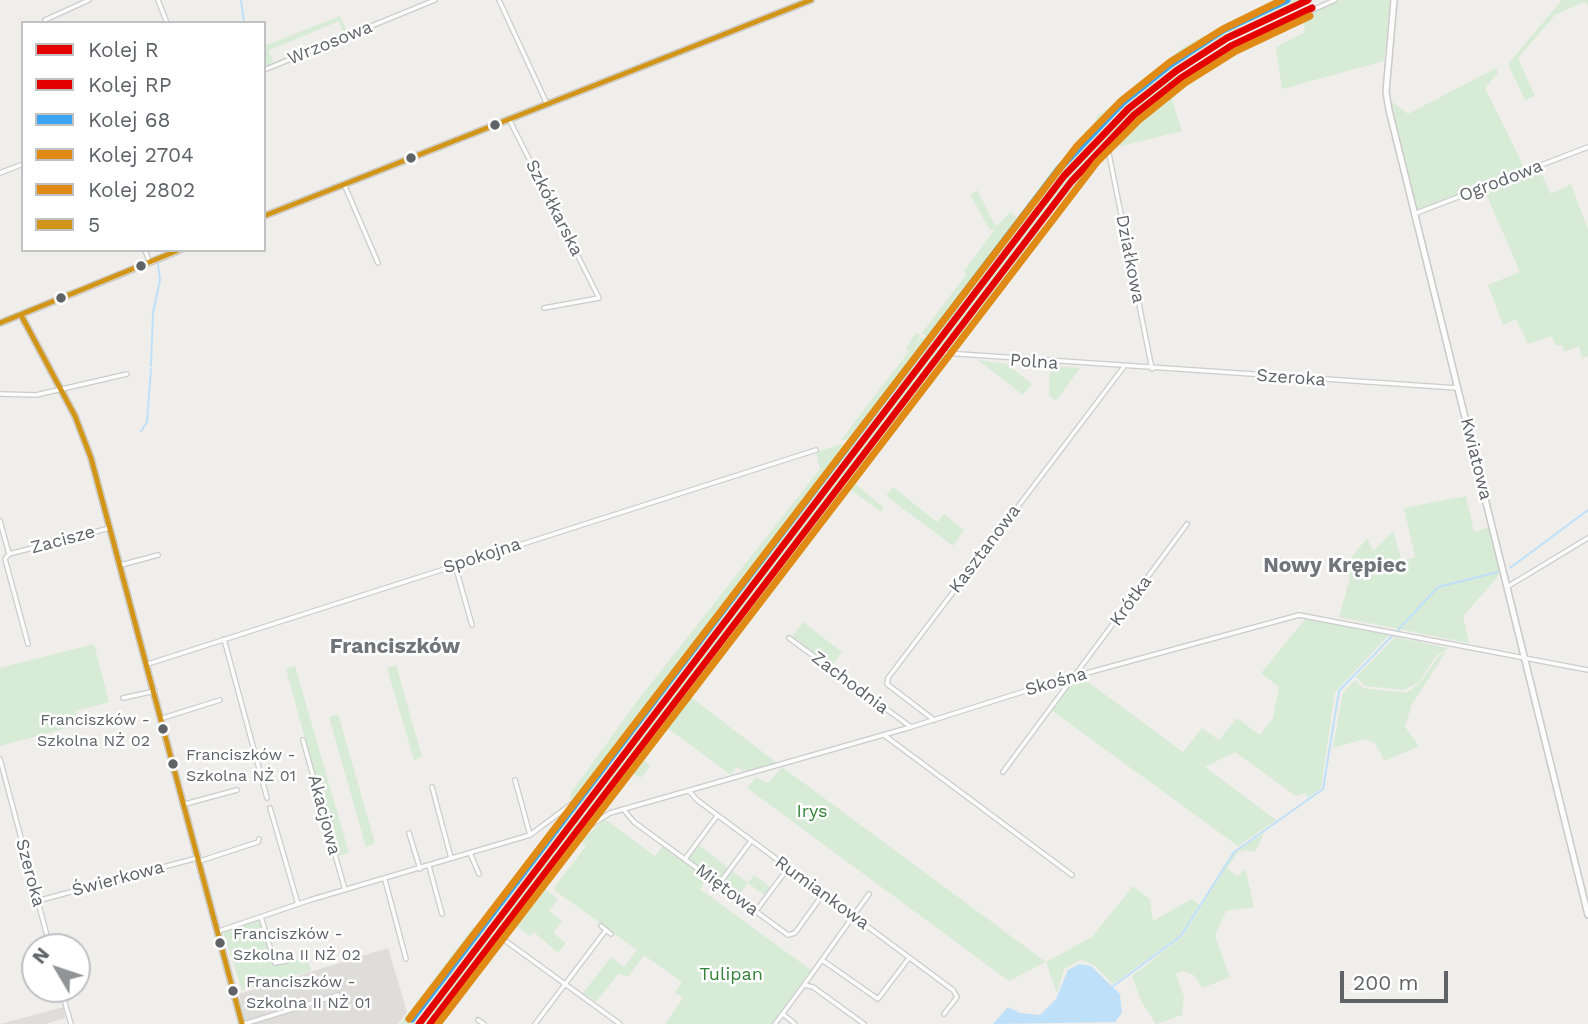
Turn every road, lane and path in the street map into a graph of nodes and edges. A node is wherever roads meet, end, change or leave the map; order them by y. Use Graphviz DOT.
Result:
graph roads {
  1 [pos="89,0"];
  2 [pos="158,0"];
  3 [pos="435,0"];
  4 [pos="499,0"];
  5 [pos="811,0"];
  6 [pos="1335,0"];
  7 [pos="1394,0"];
  8 [pos="45,20"];
  9 [pos="166,21"];
  10 [pos="266,69"];
  11 [pos="1186,78"];
  12 [pos="547,104"];
  13 [pos="509,119"];
  14 [pos="1588,147"];
  15 [pos="1108,149"];
  16 [pos="21,165"];
  17 [pos="0,173"];
  18 [pos="344,184"];
  19 [pos="1414,214"];
  20 [pos="266,215"];
  21 [pos="146,252"];
  22 [pos="175,252"];
  23 [pos="150,262"];
  24 [pos="378,263"];
  25 [pos="544,308"];
  26 [pos="21,315"];
  27 [pos="0,323"];
  28 [pos="945,353"];
  29 [pos="1123,368"];
  30 [pos="1152,369"];
  31 [pos="127,374"];
  32 [pos="1459,387"];
  33 [pos="62,390"];
  34 [pos="0,394"];
  35 [pos="817,450"];
  36 [pos="0,521"];
  37 [pos="1187,524"];
  38 [pos="110,528"];
  39 [pos="1588,538"];
  40 [pos="9,554"];
  41 [pos="158,555"];
  42 [pos="121,565"];
  43 [pos="455,565"];
  44 [pos="1507,587"];
  45 [pos="472,625"];
  46 [pos="789,638"];
  47 [pos="224,639"];
  48 [pos="28,644"];
  49 [pos="1524,657"];
  50 [pos="148,664"];
  51 [pos="1588,670"];
  52 [pos="1074,677"];
  53 [pos="155,691"];
  54 [pos="123,698"];
  55 [pos="220,699"];
  56 [pos="163,718"];
  57 [pos="934,720"];
  58 [pos="911,727"];
  59 [pos="884,735"];
  60 [pos="303,740"];
  61 [pos="0,759"];
  62 [pos="1003,772"];
  63 [pos="515,780"];
  64 [pos="432,787"];
  65 [pos="237,790"];
  66 [pos="689,791"];
  67 [pos="267,798"];
  68 [pos="573,803"];
  69 [pos="185,804"];
  70 [pos="270,808"];
  71 [pos="624,809"];
  72 [pos="718,816"];
  73 [pos="409,833"];
  74 [pos="530,835"];
  75 [pos="259,839"];
  76 [pos="751,841"];
  77 [pos="470,853"];
  78 [pos="200,859"];
  79 [pos="451,859"];
  80 [pos="685,859"];
  81 [pos="429,866"];
  82 [pos="788,868"];
  83 [pos="419,869"];
  84 [pos="479,874"];
  85 [pos="1072,875"];
  86 [pos="384,879"];
  87 [pos="719,884"];
  88 [pos="345,890"];
  89 [pos="823,894"];
  90 [pos="869,894"];
  91 [pos="37,901"];
  92 [pos="298,904"];
  93 [pos="756,912"];
  94 [pos="443,914"];
  95 [pos="1588,915"];
  96 [pos="853,916"];
  97 [pos="261,917"];
  98 [pos="601,926"];
  99 [pos="606,930"];
  100 [pos="219,931"];
  101 [pos="46,933"];
  102 [pos="611,934"];
  103 [pos="503,939"];
  104 [pos="909,958"];
  105 [pos="406,959"];
  106 [pos="822,960"];
  107 [pos="287,961"];
  108 [pos="564,984"];
  109 [pos="806,986"];
  110 [pos="338,995"];
  111 [pos="65,1003"];
  112 [pos="783,1014"];
  113 [pos="944,1014"];
  114 [pos="478,1020"];
  115 [pos="71,1024"];
  116 [pos="243,1024"];
  117 [pos="438,1024"];
  118 [pos="484,1024"];
  119 [pos="535,1024"];
  120 [pos="620,1024"];
  121 [pos="775,1024"];
  122 [pos="795,1024"];
  123 [pos="864,1024"];
  1 -- 8 [label="street"];
  2 -- 9 [label="street"];
  3 -- 10 [label="street, Wrzosowa"];
  4 -- 12 [label="street"];
  5 -- 12 [label="street"];
  6 -- 11 [label="street"];
  7 -- 19 [label="street, Kwiatowa"];
  12 -- 13 [label="street"];
  13 -- 18 [label="street"];
  13 -- 25 [label="street, Szkółkarska"];
  14 -- 19 [label="street, Ogrodowa"];
  15 -- 30 [label="street, Działkowa"];
  16 -- 17 [label="street"];
  18 -- 20 [label="street"];
  18 -- 24 [label="street"];
  19 -- 32 [label="street, Kwiatowa"];
  21 -- 23 [label="street"];
  22 -- 23 [label="street"];
  23 -- 26 [label="street"];
  26 -- 27 [label="street"];
  26 -- 33 [label="street"];
  28 -- 29 [label="street, Polna"];
  29 -- 30 [label="street, Szeroka"];
  29 -- 57 [label="street, Kasztanowa"];
  30 -- 32 [label="street, Szeroka"];
  31 -- 33 [label="street"];
  32 -- 44 [label="street, Kwiatowa"];
  33 -- 34 [label="street"];
  33 -- 38 [label="street"];
  35 -- 43 [label="street, Spokojna"];
  36 -- 40 [label="street, Zacisze"];
  37 -- 52 [label="street, Krótka"];
  38 -- 40 [label="street, Zacisze"];
  38 -- 42 [label="street"];
  39 -- 44 [label="street"];
  40 -- 48 [label="street"];
  41 -- 42 [label="street"];
  42 -- 50 [label="street"];
  43 -- 45 [label="street"];
  43 -- 47 [label="street, Spokojna"];
  44 -- 49 [label="street, Kwiatowa"];
  46 -- 58 [label="street, Zachodnia"];
  47 -- 50 [label="street, Spokojna"];
  47 -- 67 [label="street"];
  49 -- 51 [label="street, Skośna"];
  49 -- 52 [label="street, Skośna"];
  49 -- 95 [label="street, Kwiatowa"];
  50 -- 53 [label="street"];
  52 -- 57 [label="street, Skośna"];
  52 -- 62 [label="street"];
  53 -- 54 [label="street"];
  53 -- 56 [label="street"];
  55 -- 56 [label="street"];
  56 -- 69 [label="street"];
  57 -- 58 [label="street, Skośna"];
  58 -- 59 [label="street, Skośna"];
  59 -- 66 [label="street, Skośna"];
  59 -- 85 [label="street"];
  60 -- 88 [label="street, Akacjowa"];
  61 -- 91 [label="street, Szeroka"];
  63 -- 74 [label="street"];
  64 -- 79 [label="street"];
  65 -- 69 [label="street"];
  66 -- 71 [label="street, Skośna"];
  66 -- 72 [label="street, Rumiankowa"];
  68 -- 74 [label="street"];
  69 -- 78 [label="street"];
  70 -- 92 [label="street"];
  71 -- 80 [label="street, Miętowa"];
  71 -- 103 [label="street, Skośna"];
  72 -- 76 [label="street, Rumiankowa"];
  72 -- 80 [label="street"];
  73 -- 83 [label="street"];
  74 -- 77 [label="street"];
  75 -- 78 [label="street, Świerkowa"];
  76 -- 82 [label="street, Rumiankowa"];
  76 -- 87 [label="street"];
  77 -- 79 [label="street"];
  77 -- 84 [label="street"];
  78 -- 91 [label="street, Świerkowa"];
  78 -- 100 [label="street"];
  79 -- 81 [label="street"];
  80 -- 87 [label="street, Miętowa"];
  81 -- 83 [label="street"];
  81 -- 94 [label="street"];
  82 -- 89 [label="street, Rumiankowa"];
  82 -- 93 [label="street"];
  83 -- 86 [label="street"];
  86 -- 88 [label="street"];
  86 -- 105 [label="street"];
  87 -- 93 [label="street, Miętowa"];
  88 -- 92 [label="street"];
  89 -- 93 [label="street, Miętowa"];
  89 -- 96 [label="street, Rumiankowa"];
  90 -- 96 [label="street"];
  91 -- 101 [label="street, Szeroka"];
  92 -- 97 [label="street"];
  96 -- 104 [label="street, Rumiankowa"];
  96 -- 106 [label="street"];
  97 -- 100 [label="street"];
  97 -- 107 [label="street"];
  98 -- 99 [label="street"];
  99 -- 102 [label="street"];
  99 -- 108 [label="street"];
  100 -- 116 [label="street"];
  103 -- 108 [label="street"];
  103 -- 117 [label="street"];
  104 -- 106 [label="street"];
  104 -- 113 [label="street, Rumiankowa"];
  106 -- 109 [label="street"];
  108 -- 119 [label="street"];
  108 -- 120 [label="street"];
  109 -- 112 [label="street"];
  109 -- 123 [label="street"];
  110 -- 116 [label="street"];
  111 -- 115 [label="street"];
  112 -- 121 [label="street"];
  112 -- 122 [label="street"];
  114 -- 118 [label="street"];
}
